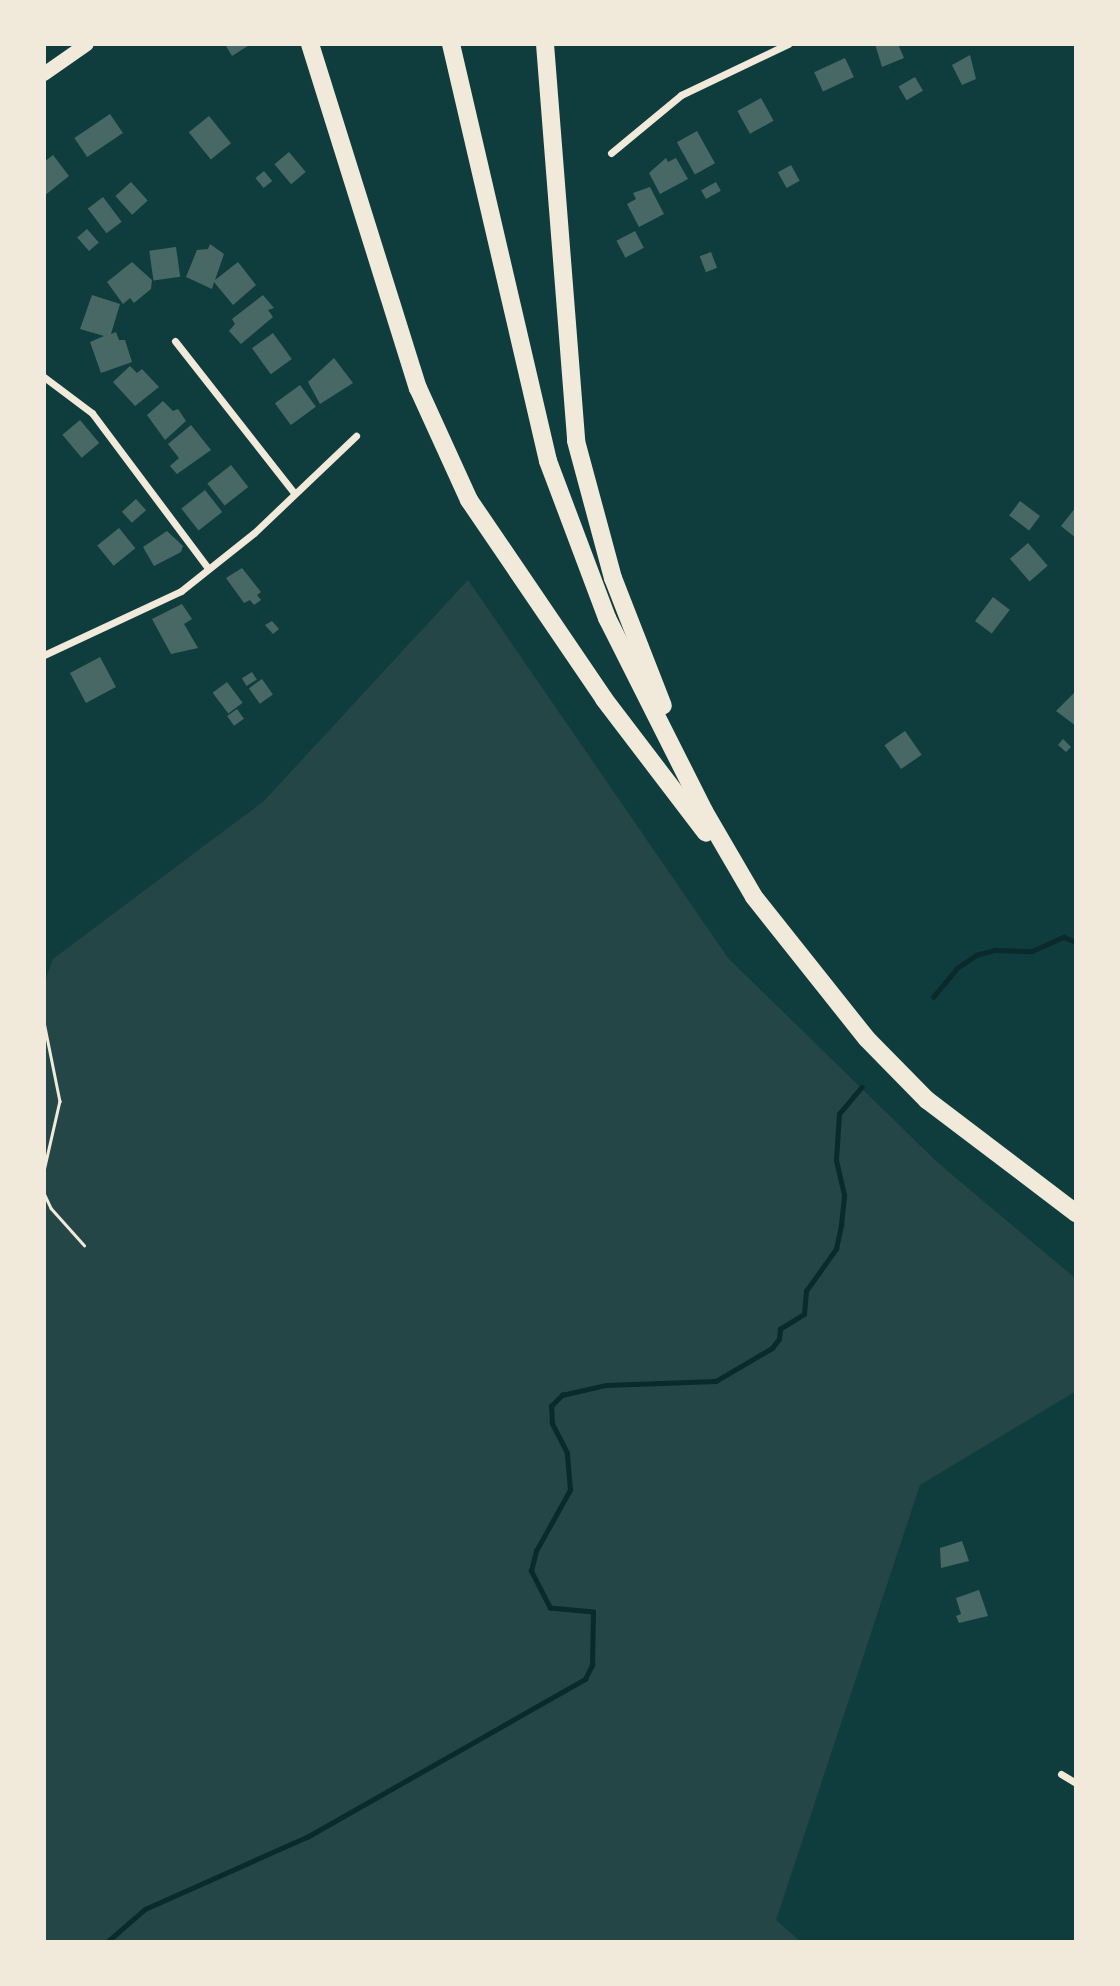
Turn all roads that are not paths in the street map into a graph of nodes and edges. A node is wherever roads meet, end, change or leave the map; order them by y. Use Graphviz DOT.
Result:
graph roads {
  1 [pos="87,44"];
  2 [pos="310,44"];
  3 [pos="451,44"];
  4 [pos="545,44"];
  5 [pos="788,44"];
  6 [pos="44,74"];
  7 [pos="611,153"];
  8 [pos="175,341"];
  9 [pos="44,377"];
  10 [pos="356,436"];
  11 [pos="294,493"];
  12 [pos="208,568"];
  13 [pos="44,655"];
  14 [pos="704,811"];
  15 [pos="754,897"];
  16 [pos="1076,1213"];
  17 [pos="1061,1774"];
  18 [pos="1076,1783"];
  1 -- 6 [label="main road"];
  2 -- 15 [label="highway"];
  3 -- 14 [label="highway"];
  4 -- 14 [label="highway"];
  5 -- 7 [label="street"];
  8 -- 11 [label="street"];
  9 -- 12 [label="street"];
  10 -- 11 [label="street"];
  11 -- 12 [label="street"];
  12 -- 13 [label="street"];
  14 -- 15 [label="highway"];
  15 -- 16 [label="highway"];
  17 -- 18 [label="street"];
}
